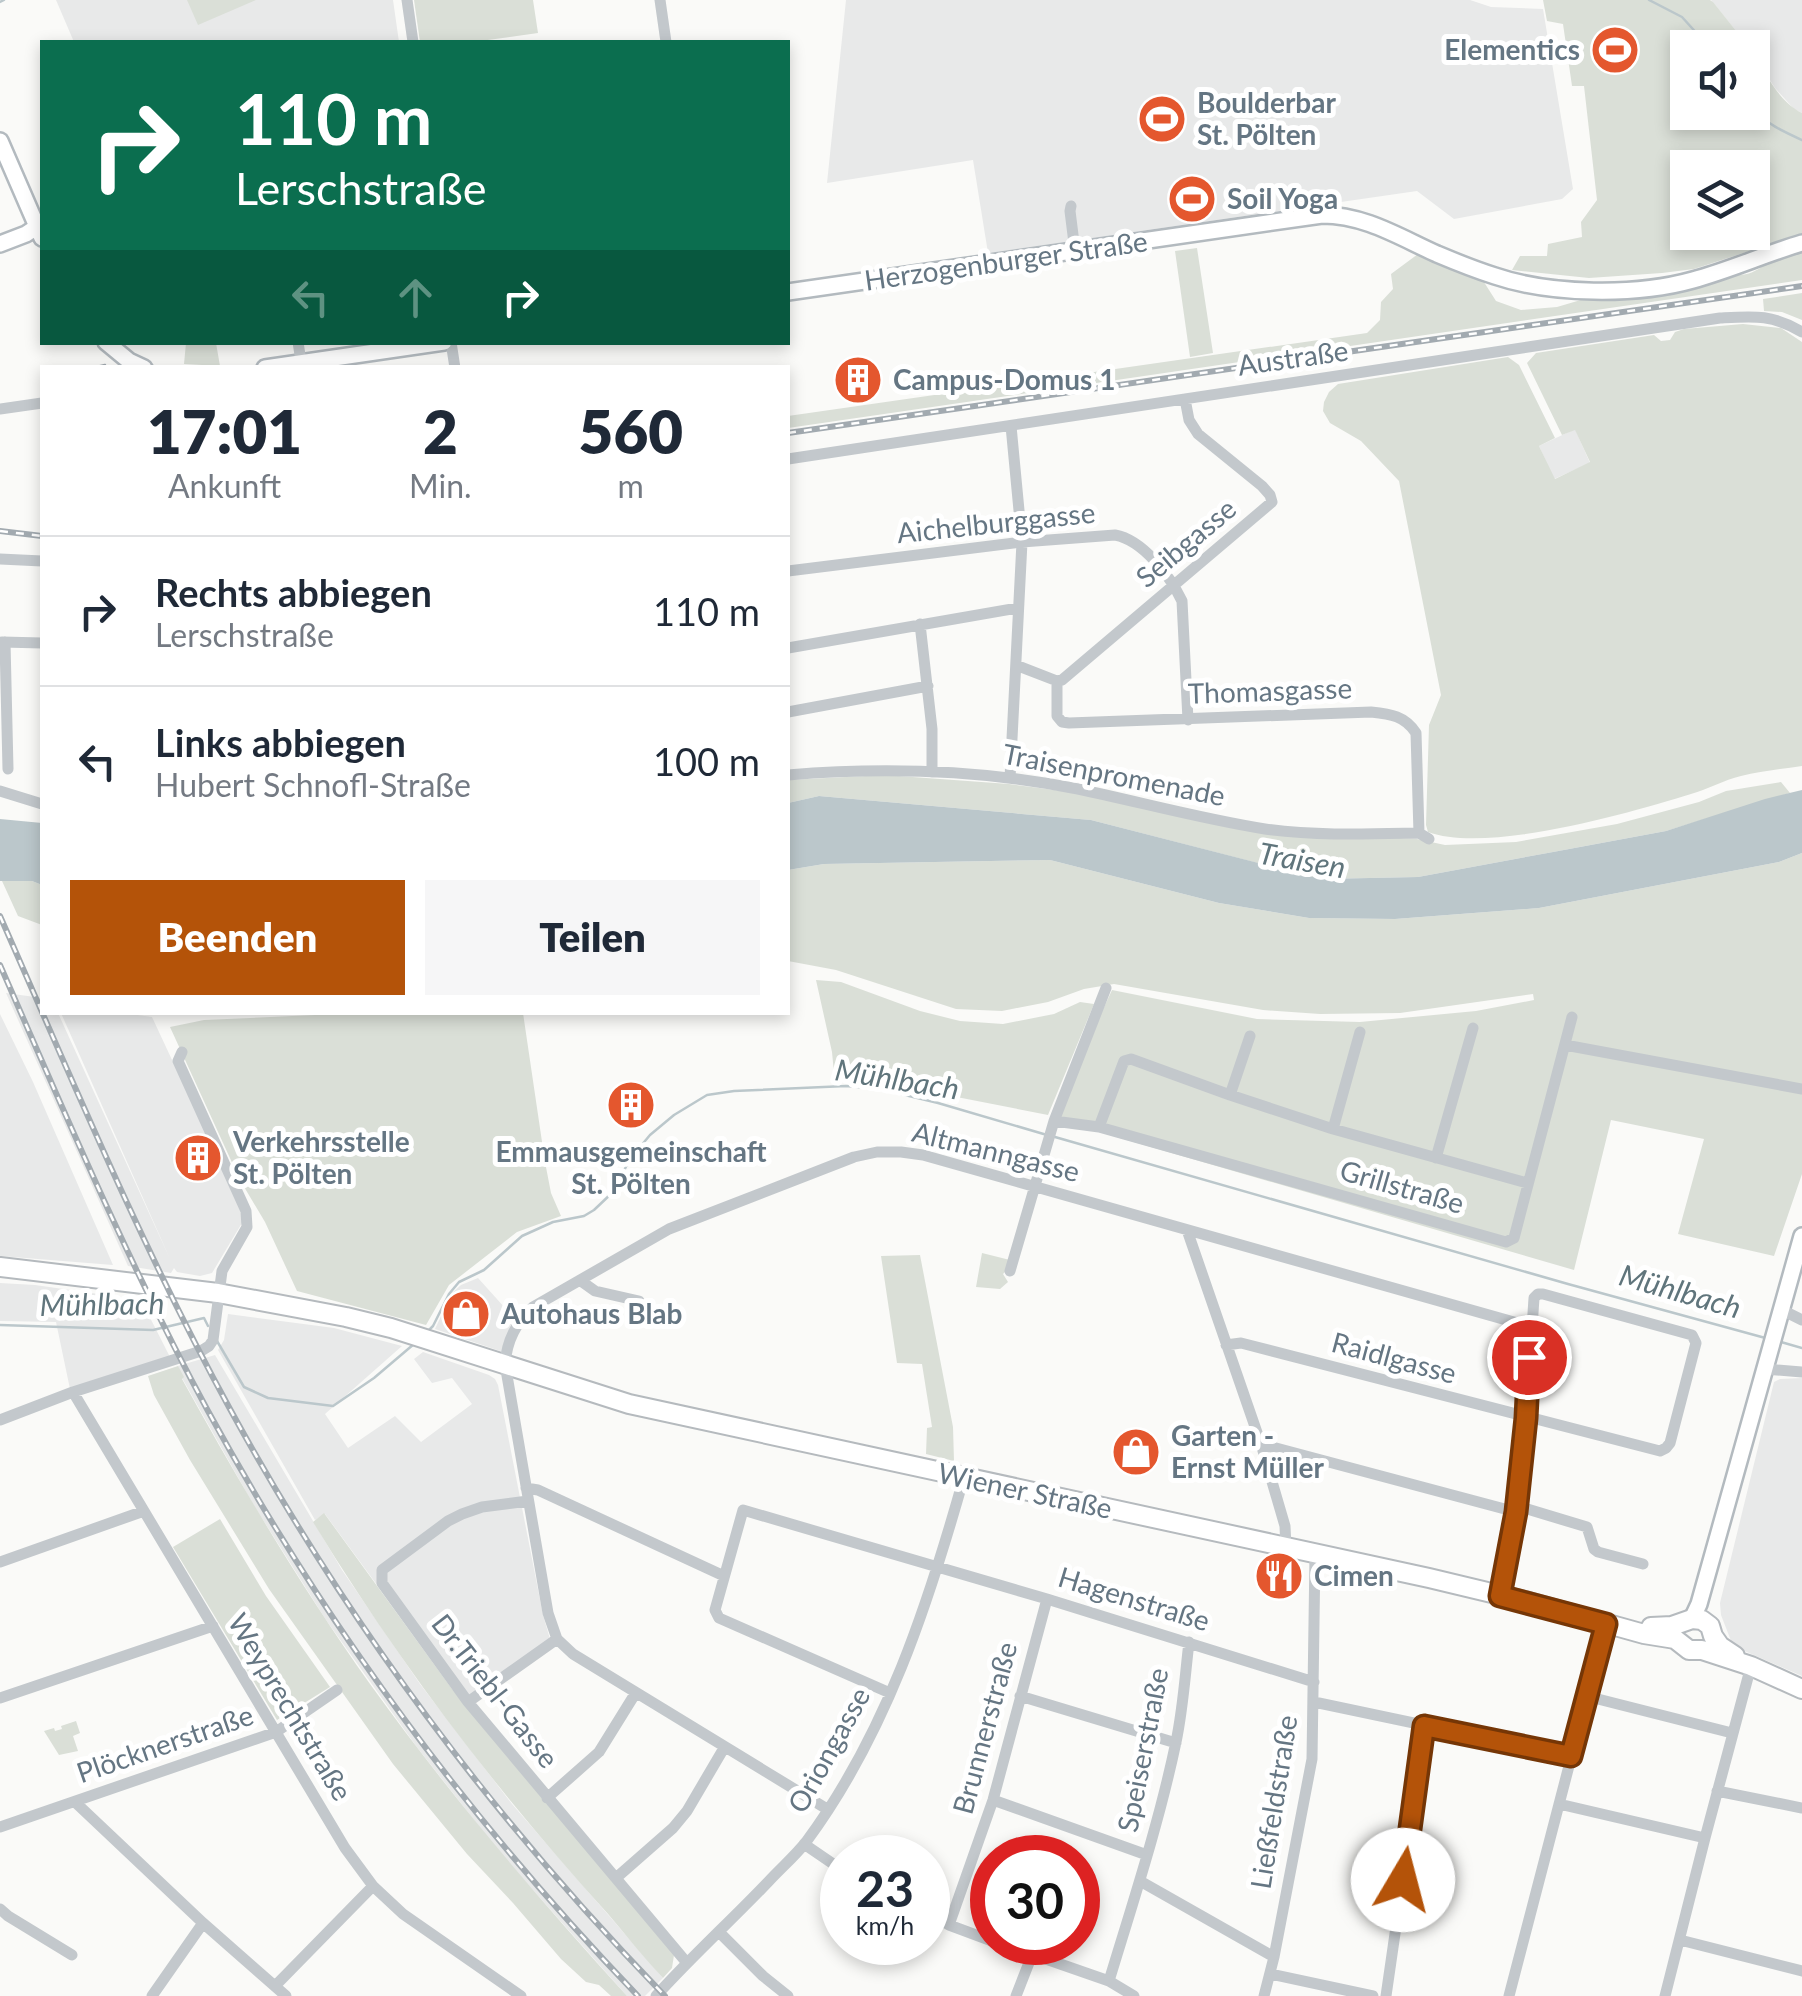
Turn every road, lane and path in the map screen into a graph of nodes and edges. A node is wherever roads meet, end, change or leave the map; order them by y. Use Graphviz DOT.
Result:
graph roads {
  1 [pos="407,0"];
  2 [pos="660,0"];
  3 [pos="413,40"];
  4 [pos="666,40"];
  5 [pos="0,141"];
  6 [pos="1071,206"];
  7 [pos="40,227"];
  8 [pos="40,229"];
  9 [pos="1802,243"];
  10 [pos="0,244"];
  11 [pos="1075,251"];
  12 [pos="790,292"];
  13 [pos="1802,332"];
  14 [pos="109,345"];
  15 [pos="428,345"];
  16 [pos="131,365"];
  17 [pos="301,365"];
  18 [pos="1184,399"];
  19 [pos="40,403"];
  20 [pos="0,409"];
  21 [pos="1012,426"];
  22 [pos="790,459"];
  23 [pos="1022,542"];
  24 [pos="0,559"];
  25 [pos="40,562"];
  26 [pos="790,571"];
  27 [pos="1175,586"];
  28 [pos="1018,608"];
  29 [pos="920,624"];
  30 [pos="3,642"];
  31 [pos="40,643"];
  32 [pos="790,648"];
  33 [pos="1016,666"];
  34 [pos="1058,681"];
  35 [pos="928,686"];
  36 [pos="790,712"];
  37 [pos="1188,720"];
  38 [pos="8,770"];
  39 [pos="932,772"];
  40 [pos="790,774"];
  41 [pos="1010,778"];
  42 [pos="0,790"];
  43 [pos="40,803"];
  44 [pos="1424,836"];
  45 [pos="1106,988"];
  46 [pos="1572,1017"];
  47 [pos="1474,1028"];
  48 [pos="1360,1032"];
  49 [pos="1250,1036"];
  50 [pos="1565,1046"];
  51 [pos="182,1052"];
  52 [pos="1802,1089"];
  53 [pos="1230,1095"];
  54 [pos="1054,1121"];
  55 [pos="1099,1127"];
  56 [pos="1332,1129"];
  57 [pos="1436,1158"];
  58 [pos="1527,1182"];
  59 [pos="1034,1186"];
  60 [pos="1186,1230"];
  61 [pos="1802,1236"];
  62 [pos="0,1267"];
  63 [pos="1010,1272"];
  64 [pos="580,1281"];
  65 [pos="218,1294"];
  66 [pos="640,1301"];
  67 [pos="1780,1308"];
  68 [pos="1802,1320"];
  69 [pos="1531,1326"];
  70 [pos="1226,1345"];
  71 [pos="505,1364"];
  72 [pos="1764,1369"];
  73 [pos="1802,1372"];
  74 [pos="73,1392"];
  75 [pos="1526,1418"];
  76 [pos="0,1420"];
  77 [pos="1261,1444"];
  78 [pos="964,1478"];
  79 [pos="527,1494"];
  80 [pos="1516,1509"];
  81 [pos="144,1511"];
  82 [pos="1286,1548"];
  83 [pos="1315,1554"];
  84 [pos="0,1562"];
  85 [pos="1643,1564"];
  86 [pos="939,1566"];
  87 [pos="724,1576"];
  88 [pos="1500,1596"];
  89 [pos="1047,1599"];
  90 [pos="213,1626"];
  91 [pos="1614,1626"];
  92 [pos="1700,1630"];
  93 [pos="557,1639"];
  94 [pos="1189,1642"];
  95 [pos="1752,1666"];
  96 [pos="1314,1682"];
  97 [pos="1802,1688"];
  98 [pos="337,1690"];
  99 [pos="890,1693"];
  100 [pos="635,1694"];
  101 [pos="1020,1696"];
  102 [pos="1586,1696"];
  103 [pos="0,1698"];
  104 [pos="468,1702"];
  105 [pos="1314,1702"];
  106 [pos="1424,1726"];
  107 [pos="276,1732"];
  108 [pos="1732,1733"];
  109 [pos="1176,1742"];
  110 [pos="724,1748"];
  111 [pos="1571,1756"];
  112 [pos="1718,1791"];
  113 [pos="547,1798"];
  114 [pos="993,1800"];
  115 [pos="75,1802"];
  116 [pos="1559,1804"];
  117 [pos="1802,1808"];
  118 [pos="827,1809"];
  119 [pos="0,1827"];
  120 [pos="1705,1838"];
  121 [pos="804,1844"];
  122 [pos="820,1855"];
  123 [pos="1148,1855"];
  124 [pos="616,1878"];
  125 [pos="1140,1881"];
  126 [pos="374,1886"];
  127 [pos="0,1909"];
  128 [pos="950,1919"];
  129 [pos="203,1923"];
  130 [pos="720,1933"];
  131 [pos="1680,1940"];
  132 [pos="72,1955"];
  133 [pos="1274,1956"];
  134 [pos="687,1964"];
  135 [pos="1028,1965"];
  136 [pos="1062,1965"];
  137 [pos="1802,1971"];
  138 [pos="1270,1974"];
  139 [pos="1109,1981"];
  140 [pos="274,1986"];
  141 [pos="152,1996"];
  142 [pos="286,1996"];
  143 [pos="521,1996"];
  144 [pos="656,1996"];
  145 [pos="788,1996"];
  146 [pos="1016,1996"];
  147 [pos="1134,1996"];
  148 [pos="1264,1996"];
  149 [pos="1373,1996"];
  150 [pos="1386,1996"];
  151 [pos="1508,1996"];
  152 [pos="1666,1996"];
  1 -- 3 [label="street"];
  2 -- 4 [label="street"];
  5 -- 7 [label="street"];
  6 -- 11 [label="street"];
  8 -- 10 [label="street"];
  9 -- 11 [label="street, Herzogenburger Straße"];
  11 -- 12 [label="street, Herzogenburger Straße"];
  13 -- 18 [label="street, Austraße"];
  14 -- 16 [label="street"];
  15 -- 17 [label="street"];
  18 -- 21 [label="street, Austraße"];
  18 -- 27 [label="street, Seibgasse"];
  19 -- 20 [label="street"];
  21 -- 22 [label="street, Austraße"];
  21 -- 23 [label="street"];
  23 -- 26 [label="street, Aichelburggasse"];
  23 -- 27 [label="street, Aichelburggasse"];
  23 -- 28 [label="street"];
  24 -- 25 [label="street"];
  27 -- 34 [label="street, Seibgasse"];
  27 -- 37 [label="street"];
  28 -- 29 [label="street"];
  28 -- 33 [label="street"];
  29 -- 32 [label="street"];
  29 -- 35 [label="street"];
  30 -- 31 [label="street"];
  30 -- 38 [label="street"];
  33 -- 34 [label="street"];
  33 -- 41 [label="street"];
  34 -- 37 [label="street, Thomasgasse"];
  35 -- 36 [label="street"];
  35 -- 39 [label="street"];
  37 -- 44 [label="street, Thomasgasse"];
  39 -- 40 [label="street, Traisenpromenade"];
  39 -- 41 [label="street, Traisenpromenade"];
  41 -- 44 [label="street, Traisenpromenade"];
  42 -- 43 [label="street"];
  45 -- 54 [label="street"];
  46 -- 50 [label="street, Grillstraße"];
  47 -- 57 [label="street"];
  48 -- 56 [label="street"];
  49 -- 53 [label="street"];
  50 -- 52 [label="street"];
  50 -- 58 [label="street, Grillstraße"];
  51 -- 65 [label="street"];
  53 -- 55 [label="street"];
  53 -- 56 [label="street"];
  54 -- 55 [label="street, Grillstraße"];
  54 -- 59 [label="street"];
  55 -- 58 [label="street, Grillstraße"];
  56 -- 57 [label="street"];
  57 -- 58 [label="street"];
  59 -- 60 [label="street, Altmanngasse"];
  59 -- 63 [label="street"];
  59 -- 64 [label="street, Altmanngasse"];
  60 -- 69 [label="street, Altmanngasse"];
  60 -- 70 [label="street"];
  61 -- 67 [label="street"];
  62 -- 65 [label="main road, Wiener Straße"];
  64 -- 66 [label="street"];
  64 -- 71 [label="street, Altmanngasse"];
  65 -- 71 [label="main road, Wiener Straße"];
  65 -- 74 [label="street"];
  67 -- 68 [label="street"];
  67 -- 72 [label="street"];
  69 -- 75 [label="street"];
  69 -- 75 [label="street, Raidlgasse"];
  70 -- 75 [label="street, Raidlgasse"];
  70 -- 77 [label="street"];
  71 -- 78 [label="main road, Wiener Straße"];
  71 -- 79 [label="street"];
  72 -- 73 [label="street"];
  72 -- 92 [label="street"];
  74 -- 76 [label="street"];
  74 -- 81 [label="street, Weyprechtstraße"];
  75 -- 80 [label="street"];
  77 -- 80 [label="street"];
  77 -- 82 [label="street"];
  78 -- 82 [label="main road, Wiener Straße"];
  78 -- 86 [label="street, Oriongasse"];
  79 -- 87 [label="street"];
  79 -- 93 [label="street"];
  79 -- 104 [label="street, Dr.Triebl-Gasse"];
  80 -- 85 [label="street"];
  80 -- 88 [label="street"];
  81 -- 84 [label="street"];
  81 -- 90 [label="street, Weyprechtstraße"];
  82 -- 83 [label="main road, Wiener Straße"];
  83 -- 88 [label="main road, Wiener Straße"];
  83 -- 96 [label="street, Ließfeldstraße"];
  86 -- 87 [label="street, Hagenstraße"];
  86 -- 89 [label="street, Hagenstraße"];
  86 -- 99 [label="street, Oriongasse"];
  87 -- 99 [label="street"];
  88 -- 91 [label="main road, Wiener Straße"];
  89 -- 94 [label="street, Hagenstraße"];
  89 -- 101 [label="street, Brunnerstraße"];
  90 -- 103 [label="street"];
  90 -- 107 [label="street, Weyprechtstraße"];
  91 -- 92 [label="main road"];
  91 -- 92 [label="main road, Wiener Straße"];
  91 -- 102 [label="street"];
  92 -- 95 [label="main road"];
  93 -- 100 [label="street"];
  93 -- 104 [label="street"];
  94 -- 96 [label="street, Hagenstraße"];
  94 -- 109 [label="street, Speiserstraße"];
  95 -- 97 [label="main road"];
  95 -- 108 [label="street"];
  96 -- 105 [label="street, Ließfeldstraße"];
  98 -- 107 [label="street, Plöcknerstraße"];
  99 -- 118 [label="street, Oriongasse"];
  100 -- 110 [label="street"];
  100 -- 113 [label="street"];
  101 -- 109 [label="street"];
  101 -- 114 [label="street, Brunnerstraße"];
  102 -- 108 [label="street"];
  102 -- 111 [label="street"];
  104 -- 113 [label="street, Dr.Triebl-Gasse"];
  105 -- 106 [label="street"];
  105 -- 133 [label="street, Ließfeldstraße"];
  106 -- 111 [label="street"];
  106 -- 150 [label="street"];
  107 -- 115 [label="street, Plöcknerstraße"];
  107 -- 126 [label="street, Weyprechtstraße"];
  108 -- 112 [label="street"];
  109 -- 123 [label="street, Speiserstraße"];
  110 -- 118 [label="street"];
  110 -- 124 [label="street"];
  111 -- 116 [label="street"];
  112 -- 117 [label="street"];
  112 -- 120 [label="street"];
  113 -- 124 [label="street, Dr.Triebl-Gasse"];
  114 -- 123 [label="street"];
  114 -- 128 [label="street, Brunnerstraße"];
  115 -- 119 [label="street, Plöcknerstraße"];
  115 -- 129 [label="street"];
  116 -- 120 [label="street"];
  116 -- 151 [label="street"];
  118 -- 121 [label="street, Oriongasse"];
  120 -- 131 [label="street"];
  121 -- 122 [label="street"];
  121 -- 130 [label="street, Oriongasse"];
  123 -- 125 [label="street, Speiserstraße"];
  124 -- 134 [label="street, Dr.Triebl-Gasse"];
  125 -- 133 [label="street"];
  125 -- 139 [label="street, Speiserstraße"];
  126 -- 140 [label="street"];
  126 -- 143 [label="street, Weyprechtstraße"];
  127 -- 132 [label="street"];
  129 -- 140 [label="street"];
  129 -- 141 [label="street"];
  130 -- 134 [label="street, Oriongasse"];
  130 -- 145 [label="street"];
  131 -- 137 [label="street"];
  131 -- 152 [label="street"];
  133 -- 138 [label="street, Ließfeldstraße"];
  134 -- 144 [label="street, Oriongasse"];
  135 -- 146 [label="street"];
  136 -- 139 [label="street"];
  138 -- 148 [label="street, Ließfeldstraße"];
  138 -- 149 [label="street"];
  139 -- 147 [label="street"];
  140 -- 142 [label="street"];
}
